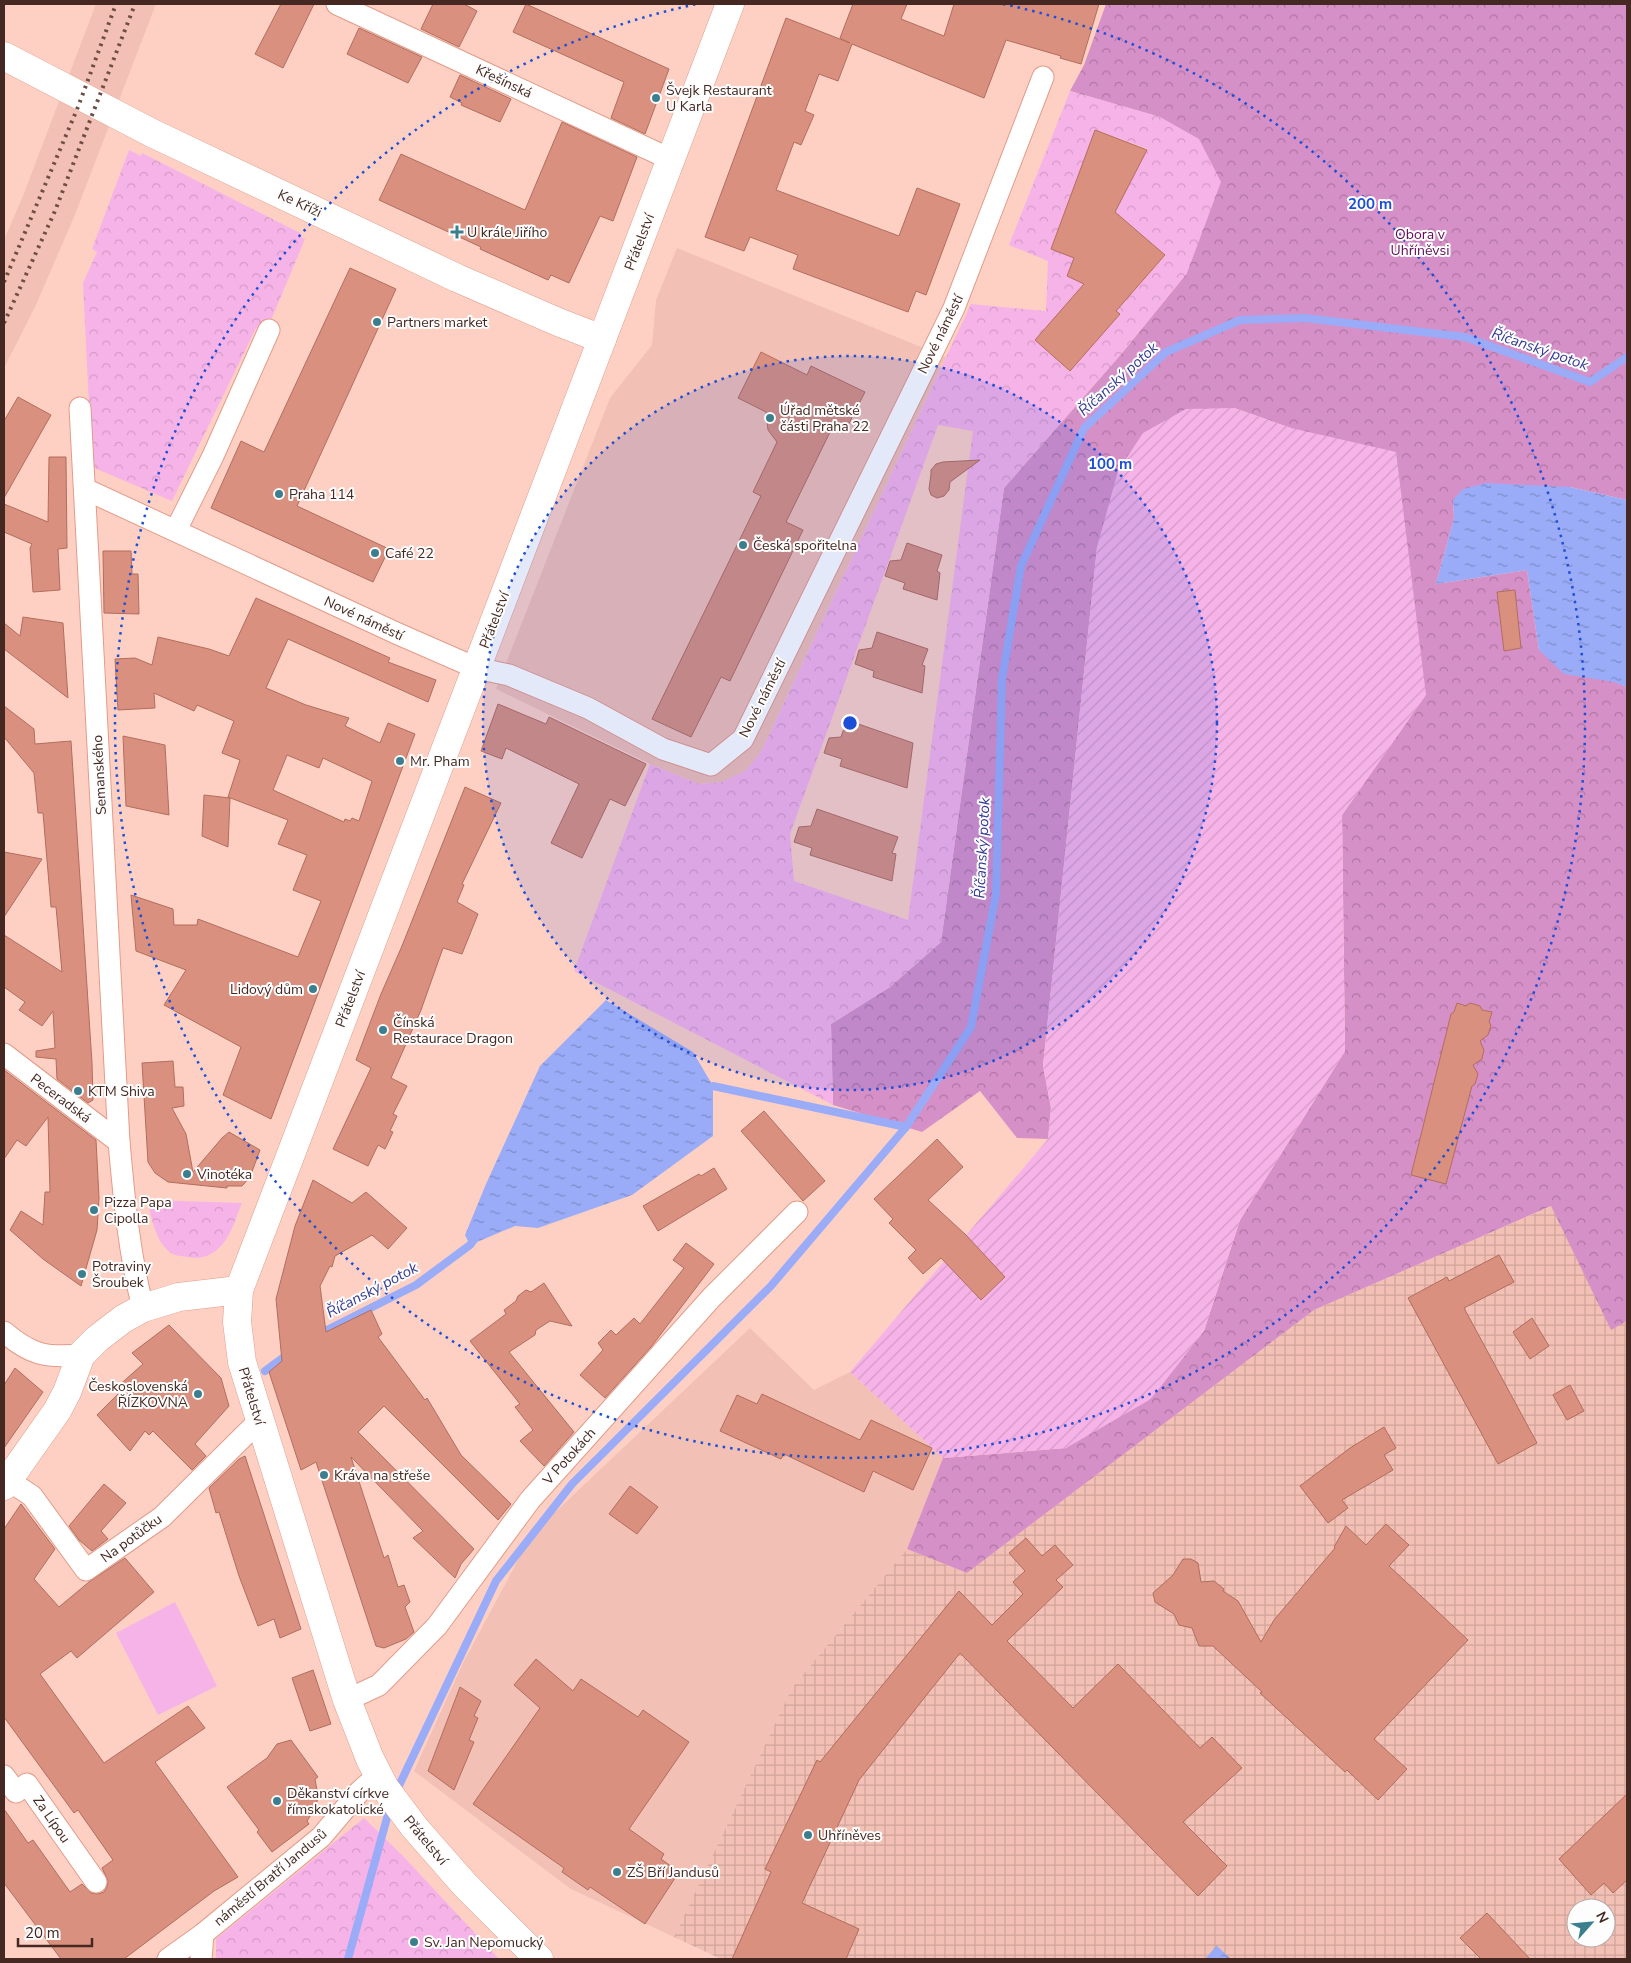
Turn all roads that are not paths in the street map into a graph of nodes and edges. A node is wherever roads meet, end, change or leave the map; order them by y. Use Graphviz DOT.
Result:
graph roads {
  1 [pos="337,4"];
  2 [pos="730,4"];
  3 [pos="4,56"];
  4 [pos="1043,77"];
  5 [pos="670,160"];
  6 [pos="270,330"];
  7 [pos="602,339"];
  8 [pos="80,408"];
  9 [pos="85,488"];
  10 [pos="176,530"];
  11 [pos="476,668"];
  12 [pos="4,1054"];
  13 [pos="119,1142"];
  14 [pos="796,1212"];
  15 [pos="240,1290"];
  16 [pos="143,1308"];
  17 [pos="4,1332"];
  18 [pos="81,1355"];
  19 [pos="260,1420"];
  20 [pos="6,1483"];
  21 [pos="347,1700"];
  22 [pos="4,1776"];
  23 [pos="381,1781"];
  24 [pos="96,1882"];
  25 [pos="203,1934"];
  26 [pos="168,1959"];
  27 [pos="201,1959"];
  28 [pos="540,1959"];
  1 -- 5 [label="street, Křešínská"];
  2 -- 5 [label="main road, Přátelství"];
  3 -- 7 [label="main road, Ke Kříži"];
  4 -- 11 [label="street, Nové náměstí"];
  5 -- 7 [label="main road, Přátelství"];
  6 -- 10 [label="street"];
  7 -- 11 [label="main road, Přátelství"];
  8 -- 9 [label="street, Semanského"];
  9 -- 10 [label="street, Nové náměstí"];
  9 -- 13 [label="street, Semanského"];
  10 -- 11 [label="street, Nové náměstí"];
  11 -- 15 [label="main road, Přátelství"];
  12 -- 13 [label="street, Peceradská"];
  13 -- 16 [label="street, Semanského"];
  14 -- 21 [label="street, V Potokách"];
  15 -- 16 [label="main road"];
  15 -- 19 [label="main road, Přátelství"];
  16 -- 18 [label="main road"];
  17 -- 18 [label="street"];
  18 -- 20 [label="main road"];
  19 -- 20 [label="street, Na potůčku"];
  19 -- 21 [label="main road, Přátelství"];
  21 -- 23 [label="main road, Přátelství"];
  22 -- 24 [label="street, Za Lípou"];
  23 -- 25 [label="street, náměstí Bratří Jandusů"];
  23 -- 28 [label="main road, Přátelství"];
  25 -- 26 [label="street, náměstí Bratří Jandusů"];
  25 -- 27 [label="street"];
}
